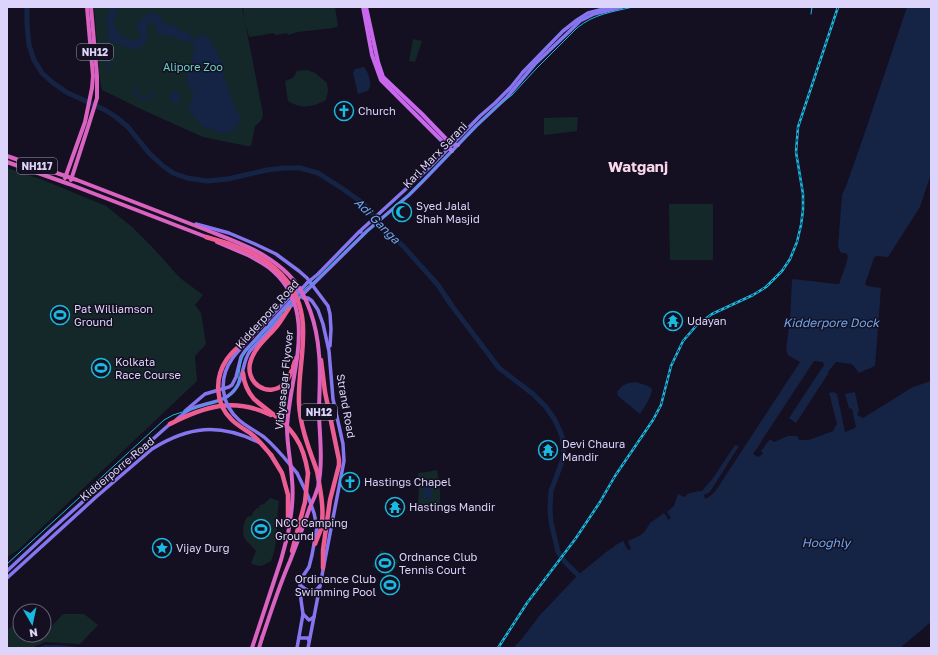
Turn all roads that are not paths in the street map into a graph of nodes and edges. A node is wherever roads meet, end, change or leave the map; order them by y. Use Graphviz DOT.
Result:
graph roads {
  1 [pos="87,7"];
  2 [pos="91,7"];
  3 [pos="363,7"];
  4 [pos="366,7"];
  5 [pos="610,7"];
  6 [pos="622,7"];
  7 [pos="571,26"];
  8 [pos="89,117"];
  9 [pos="458,145"];
  10 [pos="452,151"];
  11 [pos="7,156"];
  12 [pos="7,162"];
  13 [pos="66,176"];
  14 [pos="71,178"];
  15 [pos="64,182"];
  16 [pos="69,184"];
  17 [pos="180,220"];
  18 [pos="367,231"];
  19 [pos="359,232"];
  20 [pos="206,237"];
  21 [pos="309,281"];
  22 [pos="312,286"];
  23 [pos="306,291"];
  24 [pos="299,298"];
  25 [pos="324,300"];
  26 [pos="316,307"];
  27 [pos="289,308"];
  28 [pos="252,336"];
  29 [pos="330,351"];
  30 [pos="298,352"];
  31 [pos="320,355"];
  32 [pos="243,373"];
  33 [pos="234,382"];
  34 [pos="238,385"];
  35 [pos="175,420"];
  36 [pos="279,420"];
  37 [pos="170,424"];
  38 [pos="261,443"];
  39 [pos="288,534"];
  40 [pos="315,544"];
  41 [pos="290,560"];
  42 [pos="323,568"];
  43 [pos="7,571"];
  44 [pos="7,578"];
  45 [pos="300,584"];
  46 [pos="320,585"];
  47 [pos="304,614"];
  48 [pos="314,617"];
  49 [pos="300,638"];
  50 [pos="310,641"];
  51 [pos="252,648"];
  52 [pos="259,648"];
  53 [pos="297,648"];
  54 [pos="308,648"];
  1 -- 8 [label="highway, NH12"];
  2 -- 8 [label="highway, NH12"];
  3 -- 10 [label="main road"];
  4 -- 9 [label="main road"];
  5 -- 7 [label="main road, Karl Marx Sarani"];
  6 -- 7 [label="main road"];
  7 -- 9 [label="main road, Karl Marx Sarani"];
  7 -- 19 [label="main road, bridge"];
  8 -- 13 [label="highway, NH12"];
  8 -- 14 [label="highway, NH12"];
  9 -- 10 [label="main road, Karl Marx Sarani"];
  10 -- 18 [label="main road, Karl Marx Sarani"];
  11 -- 13 [label="highway, NH117"];
  12 -- 15 [label="highway"];
  13 -- 14 [label="highway, NH12"];
  13 -- 15 [label="highway, NH12"];
  14 -- 16 [label="highway, NH12"];
  14 -- 17 [label="highway, NH12"];
  15 -- 16 [label="highway, NH12"];
  16 -- 20 [label="highway, Vidyasagar Flyover / NH12"];
  17 -- 21 [label="main road"];
  17 -- 31 [label="highway, NH12, bridge"];
  18 -- 19 [label="main road"];
  18 -- 22 [label="main road, Karl Marx Sarani"];
  19 -- 21 [label="main road"];
  20 -- 30 [label="highway, Vidyasagar Flyover / NH12, bridge"];
  20 -- 40 [label="highway, bridge"];
  21 -- 22 [label="main road"];
  21 -- 28 [label="main road"];
  21 -- 33 [label="main road, Kidderpore Road"];
  22 -- 23 [label="main road, Karl Marx Sarani"];
  22 -- 25 [label="main road"];
  23 -- 24 [label="main road, Kidderpore Road"];
  24 -- 26 [label="main road"];
  24 -- 27 [label="main road, Kidderpore Road"];
  25 -- 26 [label="main road"];
  25 -- 29 [label="main road"];
  26 -- 29 [label="main road, Strand Road"];
  27 -- 30 [label="highway, bridge"];
  27 -- 32 [label="main road, Kidderpore Road"];
  28 -- 38 [label="highway, bridge"];
  28 -- 40 [label="main road, bridge"];
  29 -- 42 [label="main road, Strand Road"];
  30 -- 39 [label="highway, Vidyasagar Flyover / NH12, bridge"];
  31 -- 41 [label="highway, NH12, bridge"];
  31 -- 42 [label="highway, bridge"];
  32 -- 34 [label="main road, Kidderpore Road"];
  32 -- 36 [label="highway"];
  33 -- 34 [label="main road"];
  33 -- 35 [label="main road, Kidderpore Road"];
  34 -- 35 [label="main road, Kidderpore Road"];
  35 -- 37 [label="main road, Kidderpore Road"];
  36 -- 37 [label="highway"];
  36 -- 41 [label="highway, bridge"];
  37 -- 43 [label="main road, Kidderpore Road"];
  38 -- 39 [label="highway, bridge"];
  38 -- 44 [label="main road, Kidderporre Road"];
  39 -- 51 [label="highway, Vidyasagar Flyover / NH12"];
  40 -- 45 [label="main road"];
  41 -- 52 [label="highway, NH12, bridge"];
  42 -- 46 [label="main road, Strand Road"];
  45 -- 46 [label="main road"];
  45 -- 47 [label="main road"];
  46 -- 48 [label="main road, Strand Road"];
  47 -- 48 [label="main road"];
  47 -- 49 [label="main road"];
  48 -- 50 [label="main road, Strand Road"];
  49 -- 50 [label="main road"];
  49 -- 53 [label="main road"];
  50 -- 54 [label="main road, Strand Road"];
}
